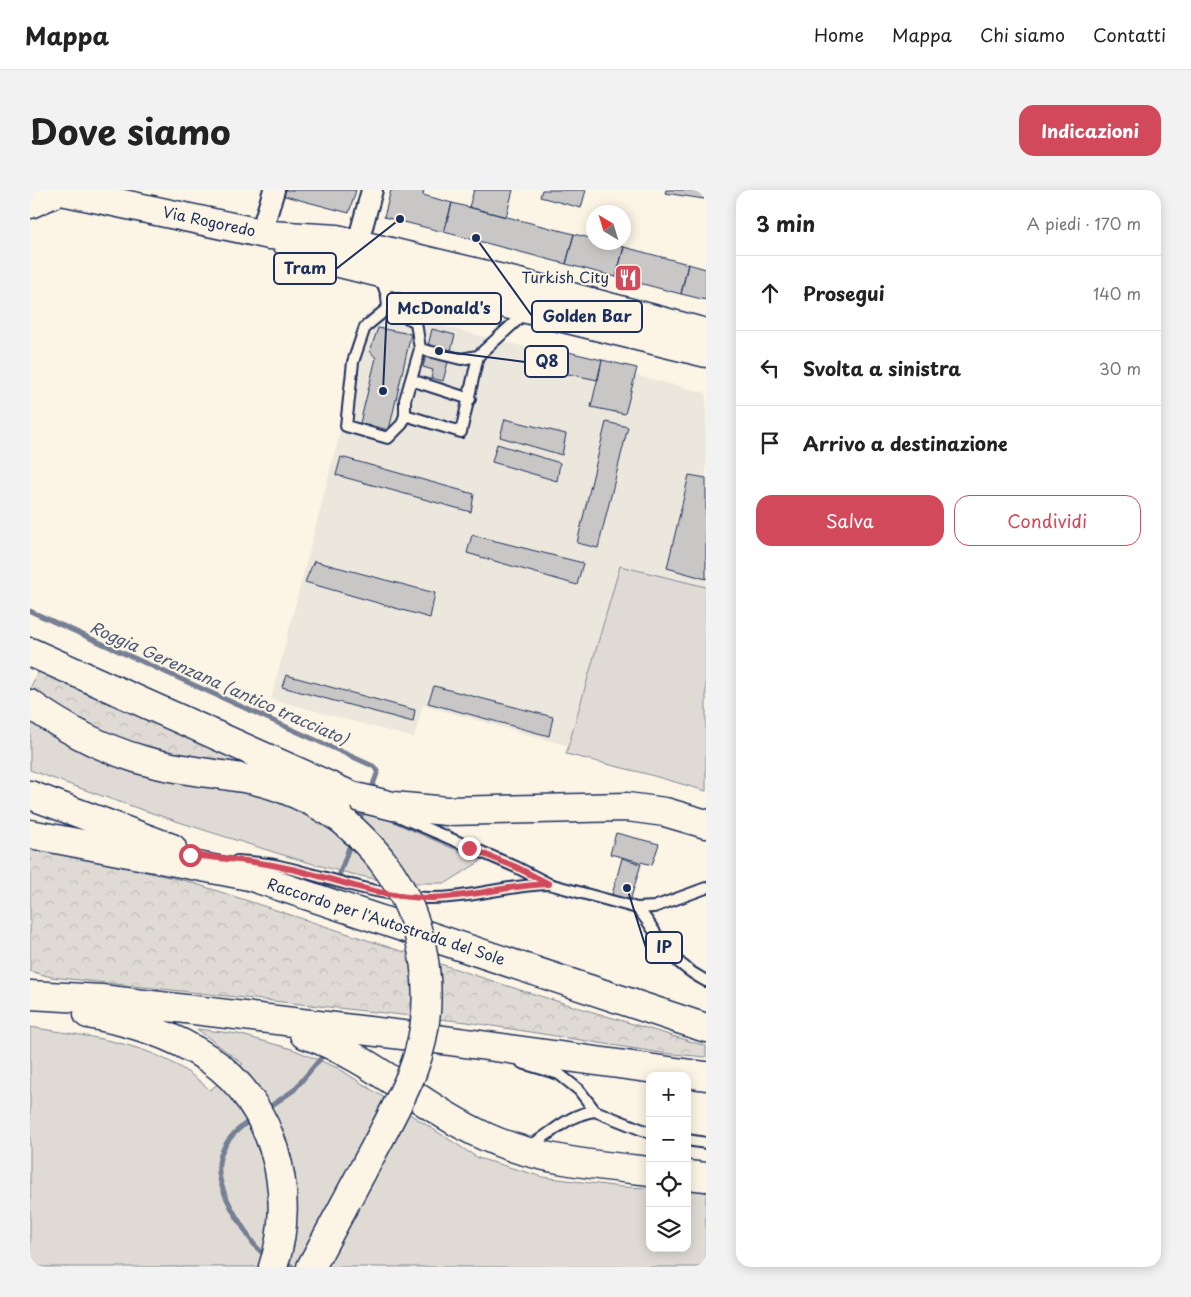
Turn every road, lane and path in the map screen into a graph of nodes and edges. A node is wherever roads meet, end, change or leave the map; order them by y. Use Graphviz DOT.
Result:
graph roads {
  1 [pos="59,190"];
  2 [pos="274,190"];
  3 [pos="372,190"];
  4 [pos="30,192"];
  5 [pos="30,204"];
  6 [pos="266,234"];
  7 [pos="354,255"];
  8 [pos="379,272"];
  9 [pos="520,300"];
  10 [pos="388,308"];
  11 [pos="706,333"];
  12 [pos="420,349"];
  13 [pos="706,353"];
  14 [pos="478,356"];
  15 [pos="411,380"];
  16 [pos="470,399"];
  17 [pos="405,415"];
  18 [pos="30,652"];
  19 [pos="30,704"];
  20 [pos="30,795"];
  21 [pos="346,807"];
  22 [pos="706,824"];
  23 [pos="30,834"];
  24 [pos="239,868"];
  25 [pos="549,884"];
  26 [pos="706,888"];
  27 [pos="637,908"];
  28 [pos="706,981"];
  29 [pos="30,995"];
  30 [pos="30,1003"];
  31 [pos="260,1019"];
  32 [pos="706,1028"];
  33 [pos="436,1039"];
  34 [pos="706,1076"];
  35 [pos="595,1111"];
  36 [pos="646,1132"];
  37 [pos="691,1141"];
  38 [pos="706,1143"];
  39 [pos="523,1150"];
  40 [pos="646,1171"];
  41 [pos="691,1175"];
  42 [pos="706,1177"];
  43 [pos="273,1267"];
  44 [pos="311,1267"];
  1 -- 4 [label="main road, Via Rogoredo"];
  1 -- 5 [label="main road"];
  1 -- 6 [label="main road, Via Rogoredo"];
  2 -- 6 [label="street"];
  3 -- 7 [label="street"];
  6 -- 7 [label="main road, Via Rogoredo"];
  7 -- 8 [label="main road, Via Rogoredo"];
  7 -- 9 [label="main road, Via Rogoredo"];
  8 -- 9 [label="main road, Via Rogoredo"];
  8 -- 10 [label="lane"];
  9 -- 11 [label="main road, Via Rogoredo"];
  9 -- 13 [label="main road, Via Rogoredo"];
  9 -- 14 [label="lane"];
  10 -- 12 [label="lane"];
  10 -- 17 [label="lane"];
  12 -- 14 [label="lane"];
  12 -- 15 [label="lane"];
  14 -- 16 [label="lane"];
  15 -- 16 [label="lane"];
  15 -- 17 [label="lane"];
  16 -- 17 [label="lane"];
  18 -- 21 [label="main road"];
  19 -- 21 [label="main road"];
  20 -- 24 [label="main road"];
  21 -- 22 [label="main road"];
  21 -- 25 [label="lane"];
  21 -- 44 [label="main road, bridge"];
  23 -- 24 [label="main road, Raccordo per l'Autostrada del Sole"];
  24 -- 25 [label="lane"];
  24 -- 32 [label="main road, Raccordo per l'Autostrada del Sole"];
  25 -- 27 [label="lane"];
  26 -- 27 [label="lane"];
  27 -- 28 [label="lane"];
  29 -- 31 [label="main road"];
  30 -- 43 [label="main road"];
  31 -- 33 [label="main road"];
  31 -- 39 [label="main road"];
  33 -- 34 [label="main road"];
  33 -- 35 [label="lane"];
  35 -- 36 [label="lane"];
  35 -- 39 [label="lane"];
  37 -- 38 [label="lane"];
  39 -- 40 [label="main road"];
  41 -- 42 [label="main road"];
}
